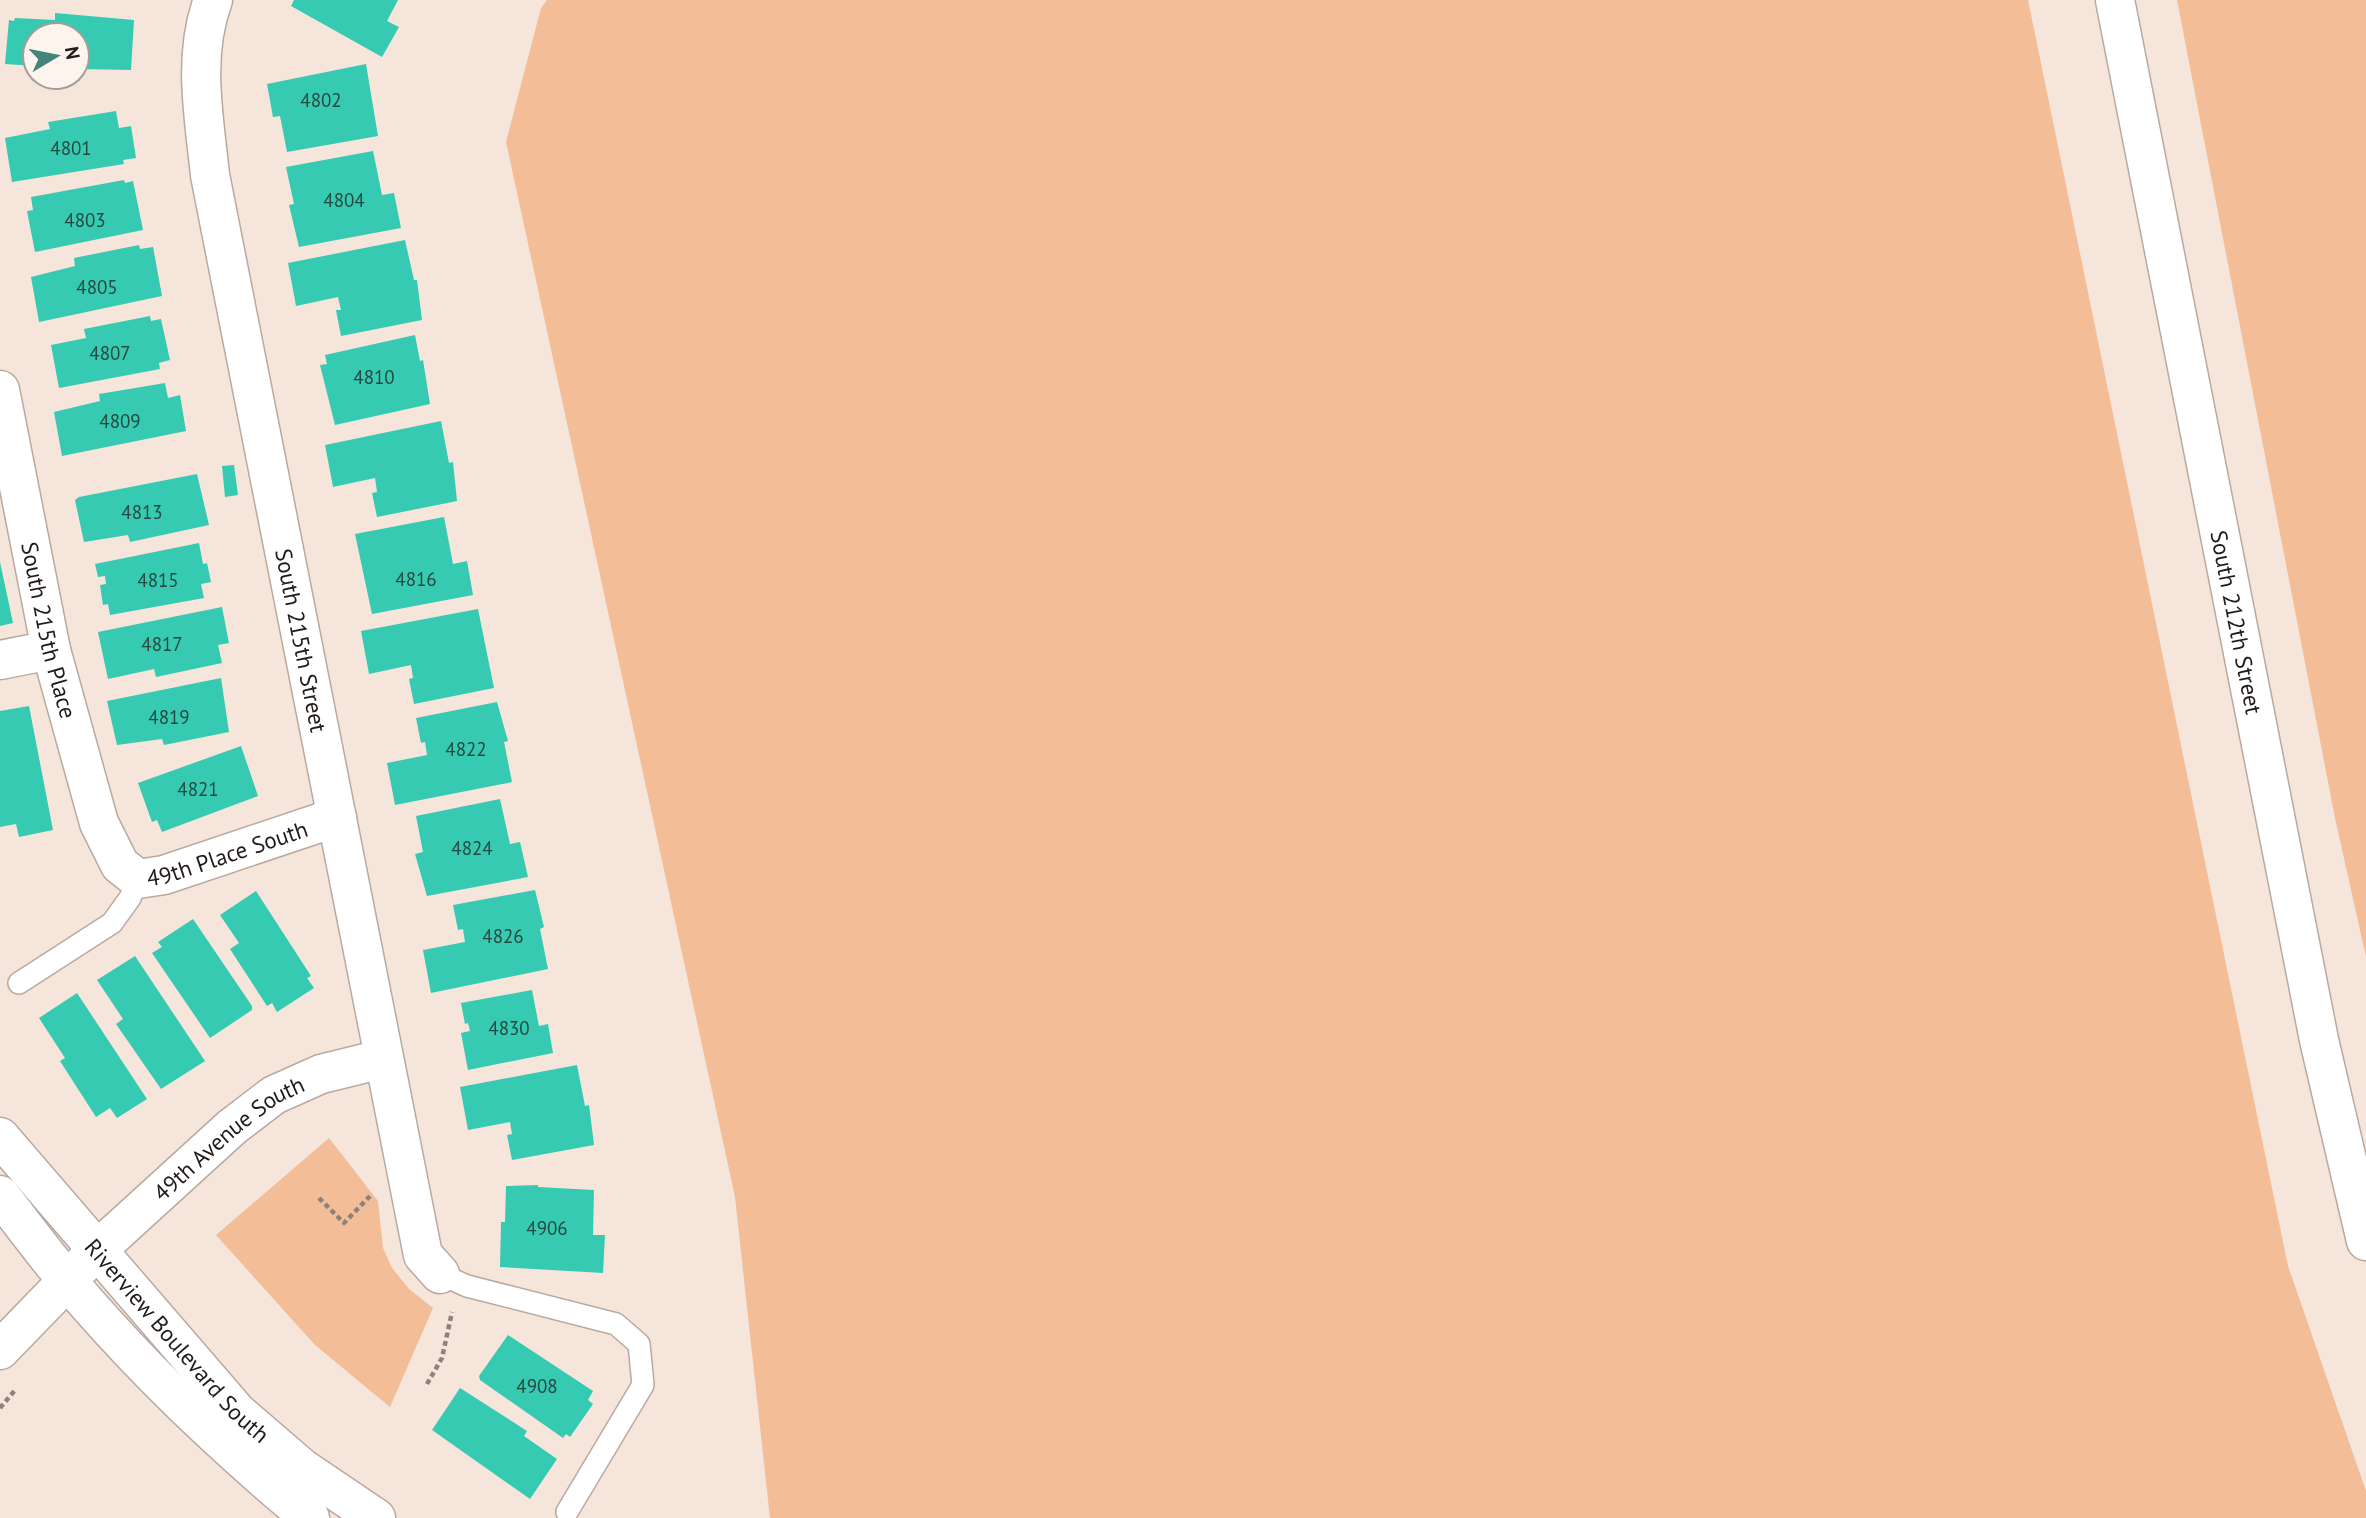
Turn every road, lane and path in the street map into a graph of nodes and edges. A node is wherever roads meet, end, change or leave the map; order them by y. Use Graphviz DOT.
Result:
graph roads {
  1 [pos="213,0"];
  2 [pos="2115,0"];
  3 [pos="0,390"];
  4 [pos="51,650"];
  5 [pos="0,660"];
  6 [pos="337,817"];
  7 [pos="129,872"];
  8 [pos="19,983"];
  9 [pos="382,1059"];
  10 [pos="0,1137"];
  11 [pos="371,1194"];
  12 [pos="0,1195"];
  13 [pos="319,1198"];
  14 [pos="2366,1241"];
  15 [pos="96,1251"];
  16 [pos="440,1274"];
  17 [pos="66,1280"];
  18 [pos="0,1350"];
  19 [pos="567,1512"];
  20 [pos="310,1518"];
  21 [pos="376,1518"];
  1 -- 6 [label="street, South 215th Street"];
  2 -- 14 [label="street, South 212th Street"];
  3 -- 4 [label="street, South 215th Place"];
  4 -- 5 [label="street"];
  4 -- 7 [label="street, South 215th Place"];
  6 -- 7 [label="street, 49th Place South"];
  6 -- 9 [label="street, South 215th Street"];
  7 -- 8 [label="lane"];
  9 -- 15 [label="street, 49th Avenue South"];
  9 -- 16 [label="street, South 215th Street"];
  10 -- 15 [label="street, Riverview Boulevard South"];
  11 -- 13 [label="path"];
  12 -- 17 [label="street, Riverview Boulevard South"];
  15 -- 17 [label="street, 49th Avenue South"];
  15 -- 21 [label="street, Riverview Boulevard South"];
  16 -- 19 [label="lane"];
  17 -- 18 [label="street, 49th Avenue South"];
  17 -- 20 [label="street, Riverview Boulevard South"];
}
